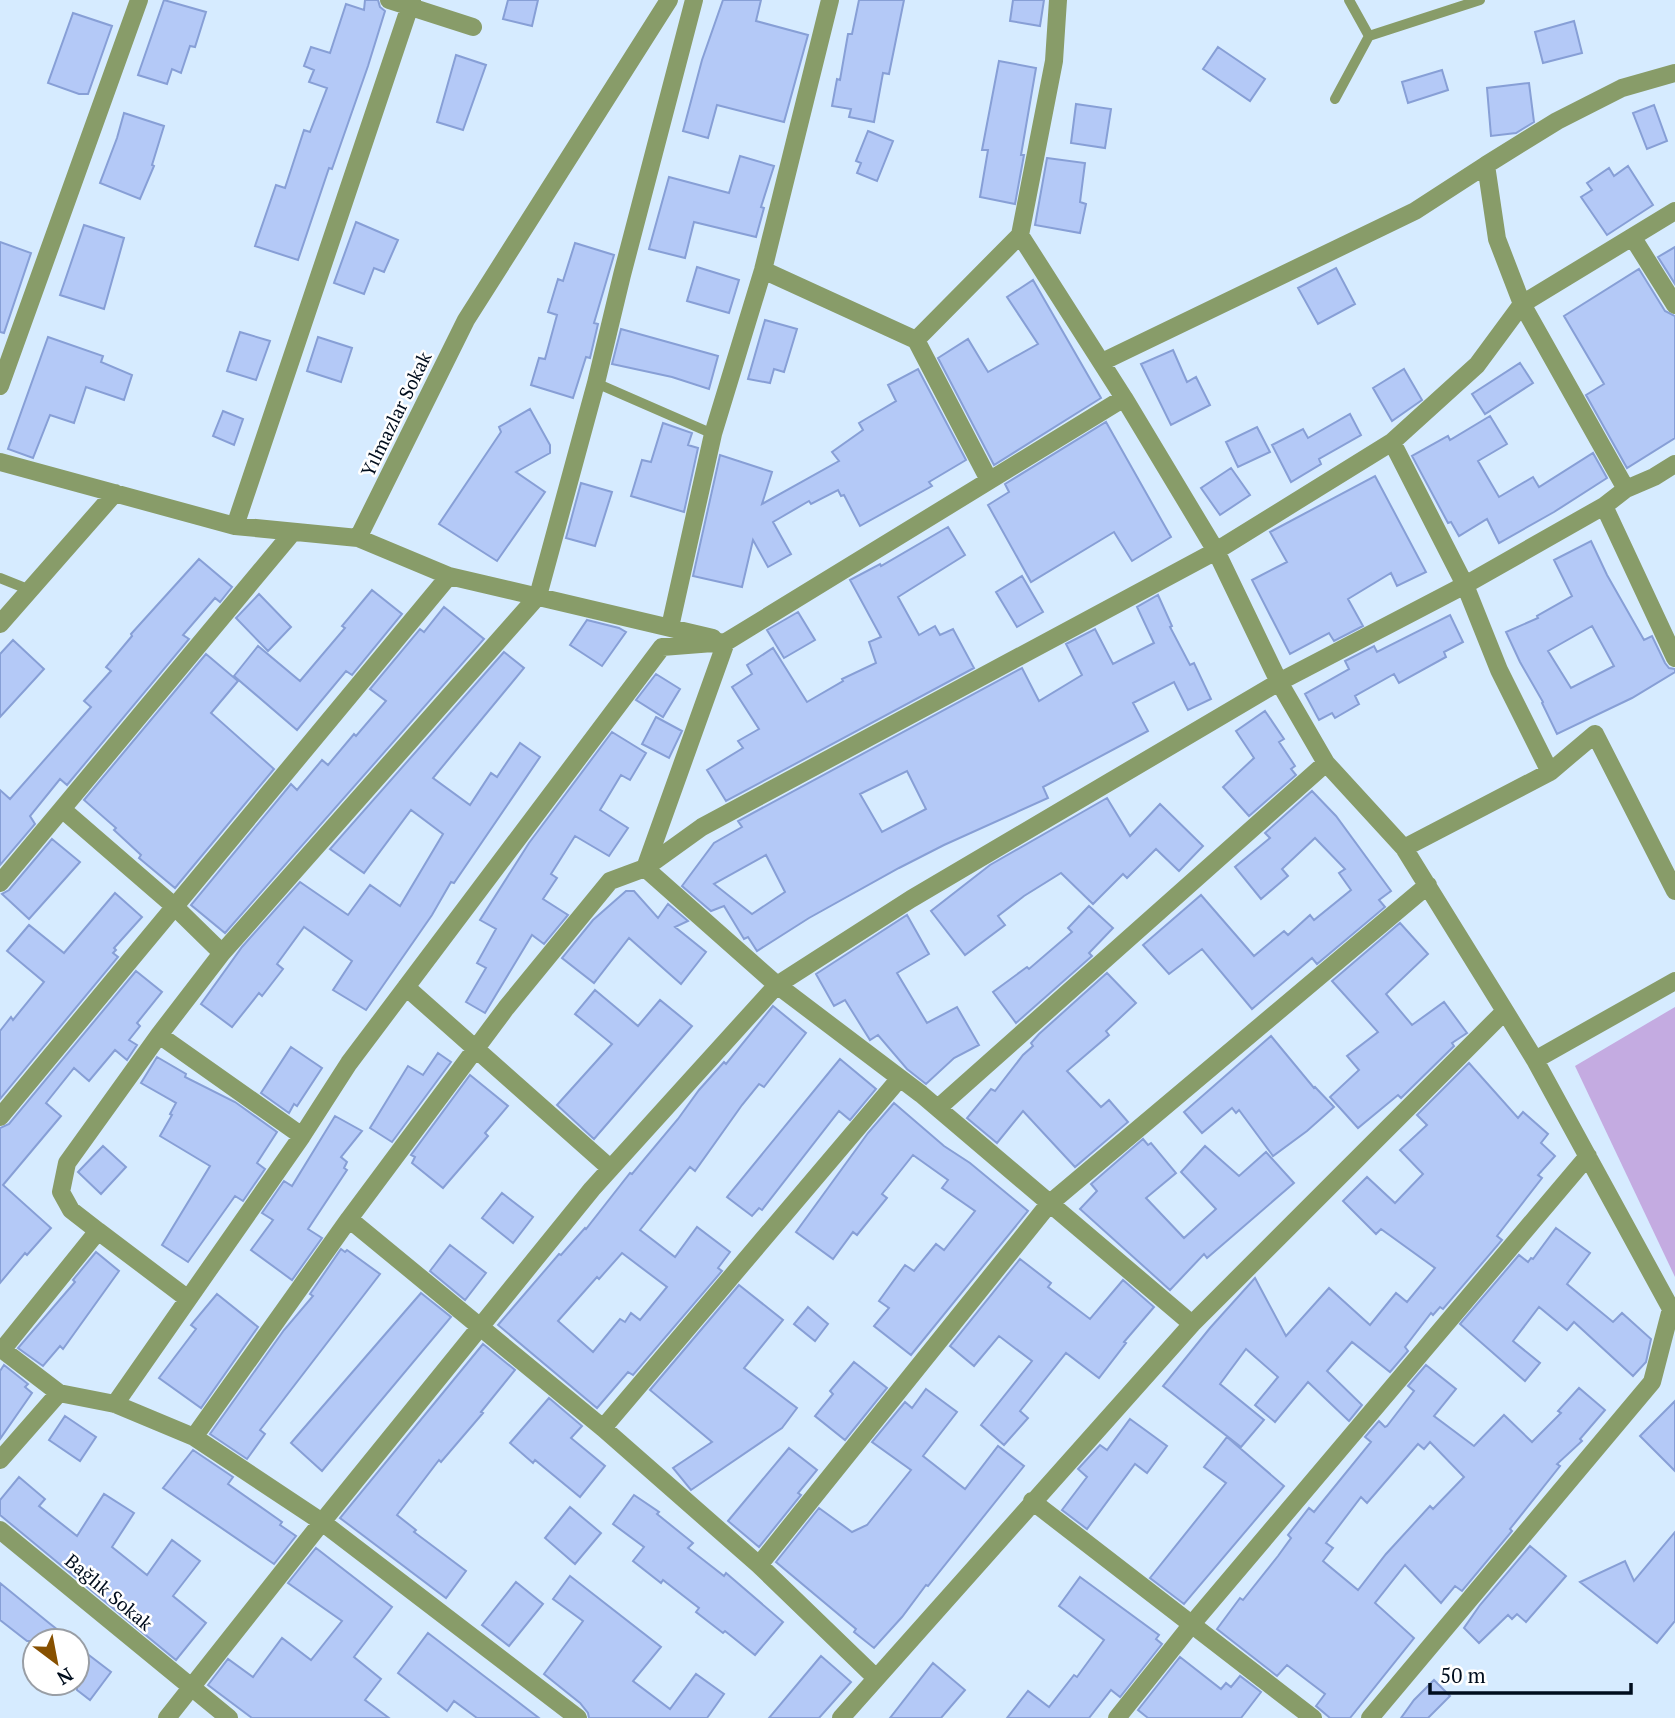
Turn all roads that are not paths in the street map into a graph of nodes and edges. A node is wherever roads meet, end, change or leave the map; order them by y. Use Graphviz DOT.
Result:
graph roads {
  1 [pos="139,0"];
  2 [pos="389,0"];
  3 [pos="669,0"];
  4 [pos="694,0"];
  5 [pos="830,0"];
  6 [pos="1058,0"];
  7 [pos="1349,0"];
  8 [pos="1480,0"];
  9 [pos="411,3"];
  10 [pos="473,27"];
  11 [pos="1369,36"];
  12 [pos="1675,73"];
  13 [pos="1335,99"];
  14 [pos="1486,165"];
  15 [pos="1675,211"];
  16 [pos="1020,235"];
  17 [pos="1633,238"];
  18 [pos="763,270"];
  19 [pos="1522,304"];
  20 [pos="1675,304"];
  21 [pos="916,340"];
  22 [pos="1102,362"];
  23 [pos="596,383"];
  24 [pos="0,386"];
  25 [pos="1124,397"];
  26 [pos="713,434"];
  27 [pos="1392,442"];
  28 [pos="0,462"];
  29 [pos="1675,464"];
  30 [pos="989,480"];
  31 [pos="1626,489"];
  32 [pos="115,493"];
  33 [pos="1604,506"];
  34 [pos="235,526"];
  35 [pos="293,531"];
  36 [pos="358,538"];
  37 [pos="1216,551"];
  38 [pos="449,576"];
  39 [pos="0,578"];
  40 [pos="1465,585"];
  41 [pos="30,590"];
  42 [pos="538,596"];
  43 [pos="0,624"];
  44 [pos="670,627"];
  45 [pos="726,642"];
  46 [pos="1675,658"];
  47 [pos="1279,682"];
  48 [pos="1326,763"];
  49 [pos="1550,772"];
  50 [pos="62,809"];
  51 [pos="1404,848"];
  52 [pos="645,868"];
  53 [pos="0,883"];
  54 [pos="1427,885"];
  55 [pos="1675,891"];
  56 [pos="174,906"];
  57 [pos="222,953"];
  58 [pos="1675,981"];
  59 [pos="777,985"];
  60 [pos="406,986"];
  61 [pos="1506,1011"];
  62 [pos="159,1035"];
  63 [pos="475,1048"];
  64 [pos="1535,1060"];
  65 [pos="900,1078"];
  66 [pos="938,1108"];
  67 [pos="0,1117"];
  68 [pos="302,1136"];
  69 [pos="1588,1156"];
  70 [pos="610,1168"];
  71 [pos="1049,1204"];
  72 [pos="349,1219"];
  73 [pos="98,1231"];
  74 [pos="188,1299"];
  75 [pos="1192,1324"];
  76 [pos="480,1326"];
  77 [pos="1,1349"];
  78 [pos="59,1393"];
  79 [pos="115,1404"];
  80 [pos="603,1428"];
  81 [pos="194,1437"];
  82 [pos="0,1460"];
  83 [pos="1032,1502"];
  84 [pos="322,1522"];
  85 [pos="0,1530"];
  86 [pos="759,1565"];
  87 [pos="1192,1624"];
  88 [pos="876,1678"];
  89 [pos="191,1687"];
  90 [pos="167,1718"];
  91 [pos="229,1718"];
  92 [pos="578,1718"];
  93 [pos="841,1718"];
  94 [pos="1117,1718"];
  95 [pos="1313,1718"];
  96 [pos="1370,1718"];
  1 -- 24 [label="street"];
  2 -- 9 [label="street"];
  3 -- 36 [label="street, Yılmazlar Sokak"];
  4 -- 23 [label="street"];
  5 -- 18 [label="street"];
  6 -- 16 [label="street"];
  7 -- 11 [label="lane"];
  8 -- 11 [label="lane"];
  9 -- 10 [label="street"];
  9 -- 34 [label="street"];
  11 -- 13 [label="lane"];
  12 -- 14 [label="street"];
  14 -- 19 [label="street"];
  14 -- 22 [label="street"];
  15 -- 17 [label="street"];
  16 -- 21 [label="street"];
  16 -- 22 [label="street"];
  17 -- 19 [label="street"];
  17 -- 20 [label="street"];
  18 -- 21 [label="street"];
  18 -- 26 [label="street"];
  19 -- 27 [label="street"];
  19 -- 31 [label="street"];
  21 -- 30 [label="street"];
  22 -- 25 [label="street"];
  23 -- 26 [label="lane"];
  23 -- 42 [label="street"];
  25 -- 30 [label="street"];
  25 -- 37 [label="street"];
  26 -- 44 [label="street"];
  27 -- 37 [label="street"];
  27 -- 40 [label="street"];
  28 -- 32 [label="street"];
  29 -- 31 [label="street"];
  30 -- 45 [label="street"];
  31 -- 33 [label="street"];
  32 -- 34 [label="street"];
  32 -- 41 [label="street"];
  33 -- 40 [label="street"];
  33 -- 46 [label="street"];
  34 -- 35 [label="street"];
  35 -- 36 [label="street"];
  35 -- 50 [label="street"];
  36 -- 38 [label="street"];
  37 -- 47 [label="street"];
  37 -- 52 [label="street"];
  38 -- 42 [label="street"];
  38 -- 56 [label="street"];
  39 -- 41 [label="lane"];
  40 -- 47 [label="street"];
  40 -- 49 [label="street"];
  41 -- 43 [label="street"];
  42 -- 44 [label="street"];
  42 -- 57 [label="street"];
  44 -- 45 [label="street"];
  45 -- 52 [label="street"];
  45 -- 60 [label="street"];
  47 -- 48 [label="street"];
  47 -- 59 [label="street"];
  48 -- 51 [label="street"];
  48 -- 66 [label="street"];
  49 -- 51 [label="street"];
  49 -- 55 [label="street"];
  50 -- 53 [label="street"];
  50 -- 56 [label="street"];
  51 -- 54 [label="street"];
  52 -- 59 [label="street"];
  52 -- 63 [label="street"];
  54 -- 61 [label="street"];
  54 -- 71 [label="street"];
  56 -- 57 [label="street"];
  56 -- 67 [label="street"];
  57 -- 62 [label="street"];
  58 -- 64 [label="street"];
  59 -- 65 [label="street"];
  59 -- 70 [label="street"];
  60 -- 63 [label="street"];
  60 -- 68 [label="street"];
  61 -- 64 [label="street"];
  61 -- 75 [label="street"];
  62 -- 68 [label="street"];
  62 -- 73 [label="street"];
  63 -- 70 [label="street"];
  63 -- 72 [label="street"];
  64 -- 69 [label="street"];
  65 -- 66 [label="street"];
  65 -- 80 [label="street"];
  66 -- 71 [label="street"];
  68 -- 74 [label="street"];
  69 -- 87 [label="street"];
  69 -- 96 [label="street"];
  70 -- 76 [label="street"];
  71 -- 75 [label="street"];
  71 -- 86 [label="street"];
  72 -- 76 [label="street"];
  72 -- 81 [label="street"];
  73 -- 74 [label="street"];
  73 -- 77 [label="street"];
  74 -- 79 [label="street"];
  75 -- 83 [label="street"];
  76 -- 80 [label="street"];
  76 -- 84 [label="street"];
  77 -- 78 [label="street"];
  78 -- 79 [label="street"];
  78 -- 82 [label="street"];
  79 -- 81 [label="street"];
  80 -- 86 [label="street"];
  81 -- 84 [label="street"];
  83 -- 87 [label="street"];
  83 -- 88 [label="street"];
  84 -- 89 [label="street"];
  84 -- 92 [label="street"];
  85 -- 89 [label="street, Bağlık Sokak"];
  86 -- 88 [label="street"];
  87 -- 94 [label="street"];
  87 -- 95 [label="street"];
  88 -- 93 [label="street"];
  89 -- 90 [label="street"];
  89 -- 91 [label="street, Bağlık Sokak"];
}
